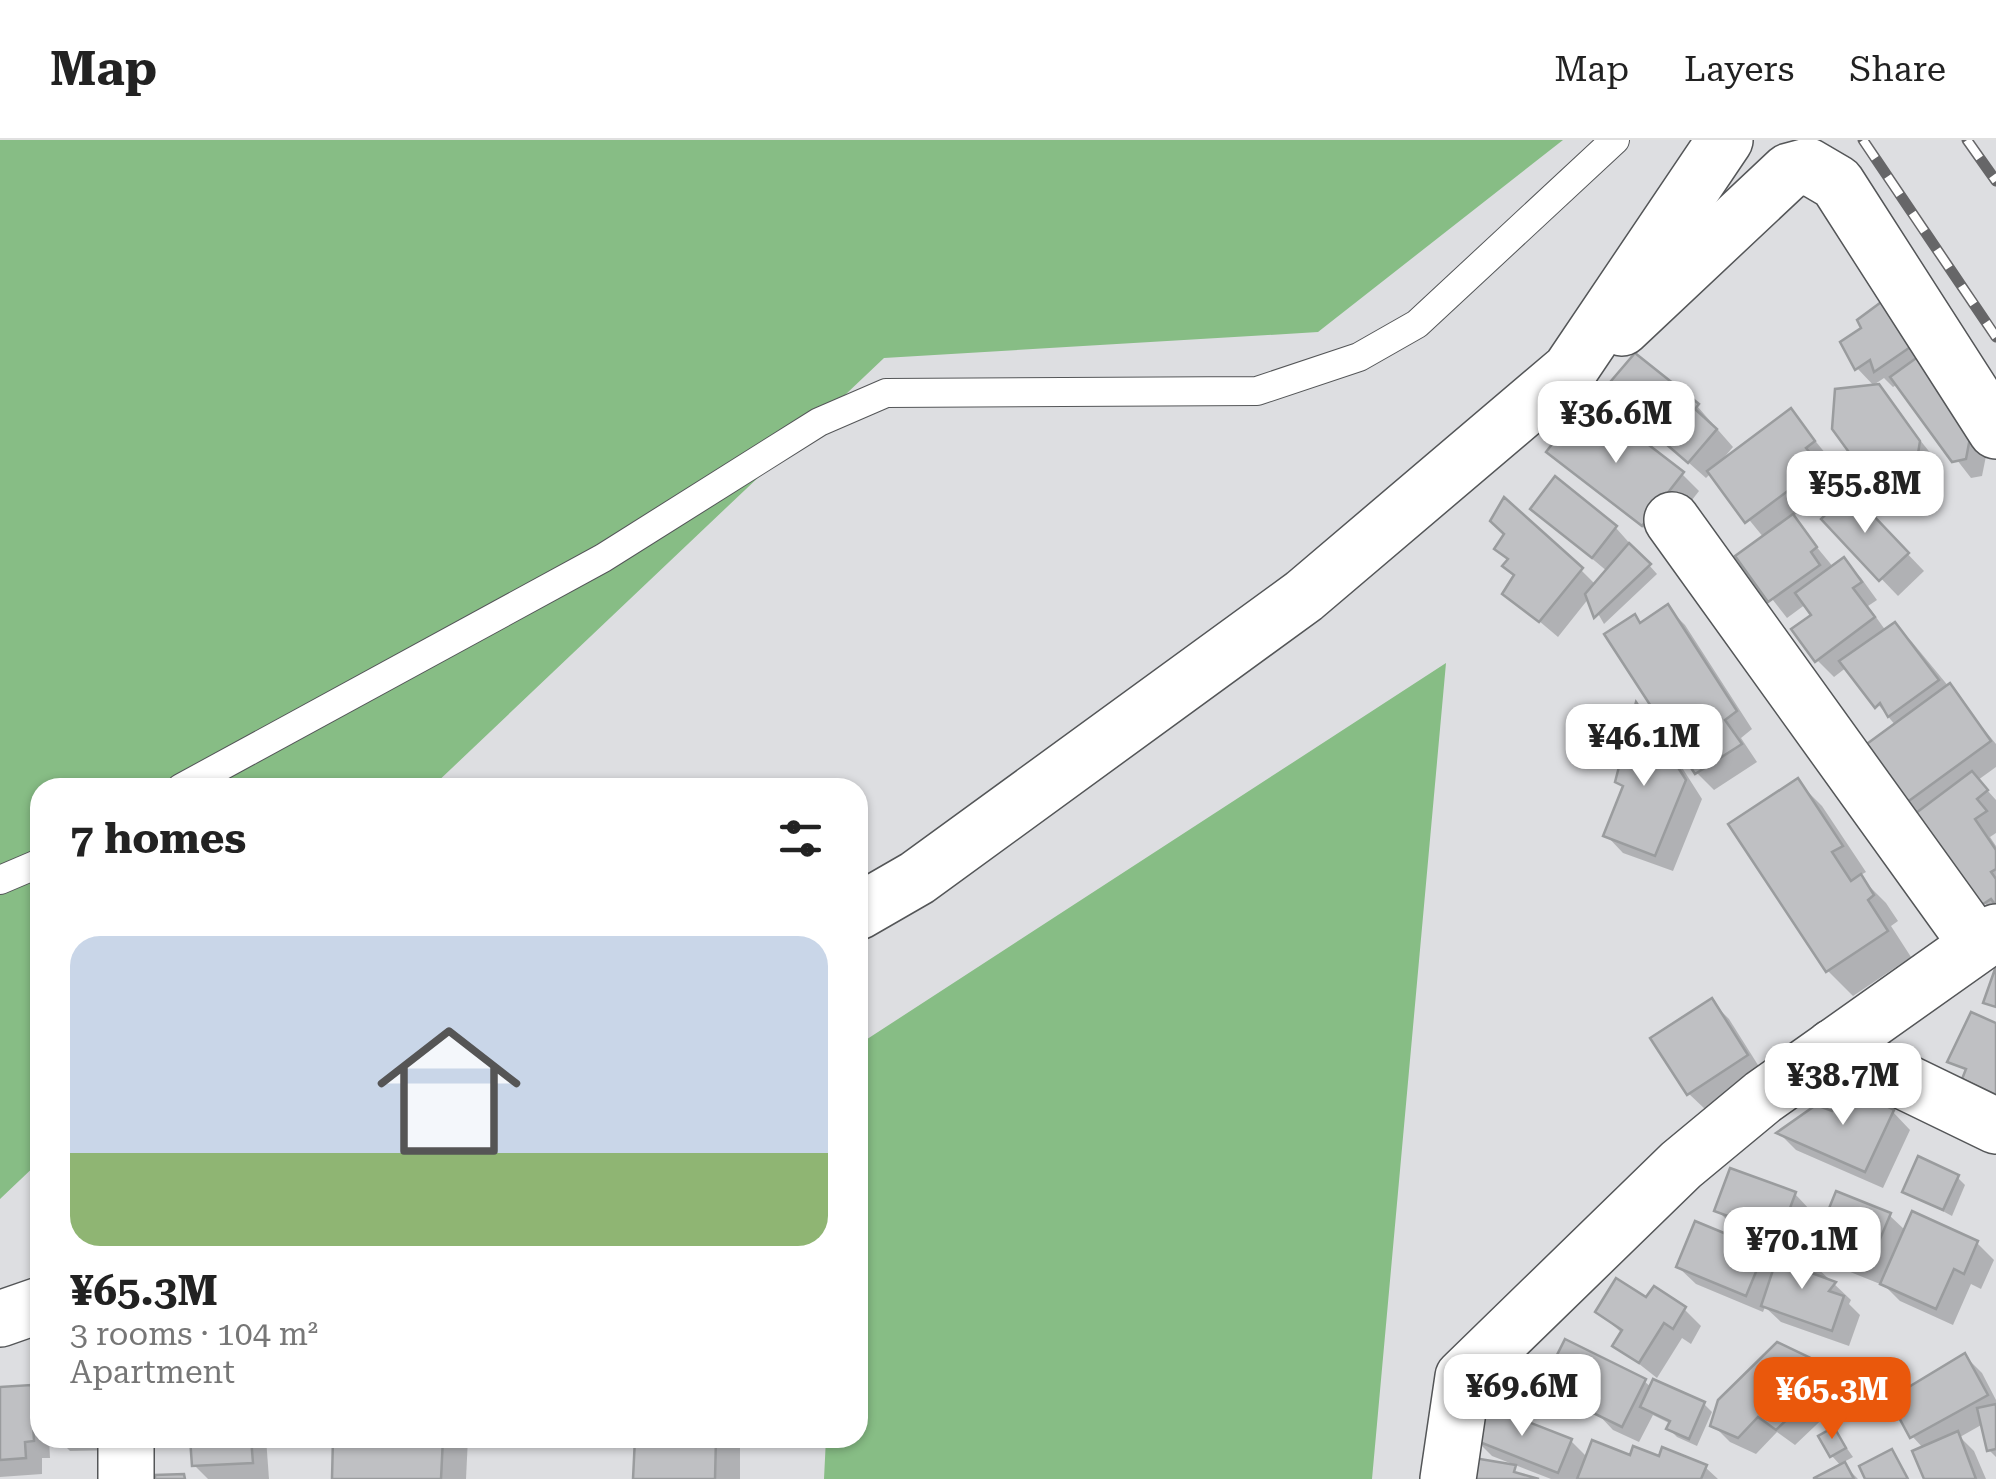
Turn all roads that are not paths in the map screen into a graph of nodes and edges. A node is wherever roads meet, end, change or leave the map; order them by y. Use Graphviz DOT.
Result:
graph roads {
  1 [pos="1615,140"];
  2 [pos="1725,140"];
  3 [pos="1591,336"];
  4 [pos="1996,431"];
  5 [pos="1672,520"];
  6 [pos="199,778"];
  7 [pos="30,867"];
  8 [pos="0,880"];
  9 [pos="868,906"];
  10 [pos="1986,938"];
  11 [pos="1833,1047"];
  12 [pos="1996,1126"];
  13 [pos="30,1308"];
  14 [pos="0,1319"];
  15 [pos="126,1448"];
  16 [pos="126,1479"];
  17 [pos="1448,1479"];
  1 -- 6 [label="lane"];
  2 -- 3 [label="street"];
  3 -- 4 [label="street"];
  3 -- 9 [label="street"];
  5 -- 10 [label="street"];
  7 -- 8 [label="lane"];
  10 -- 11 [label="street"];
  11 -- 12 [label="street"];
  11 -- 17 [label="street"];
  13 -- 14 [label="street"];
  15 -- 16 [label="street"];
}
